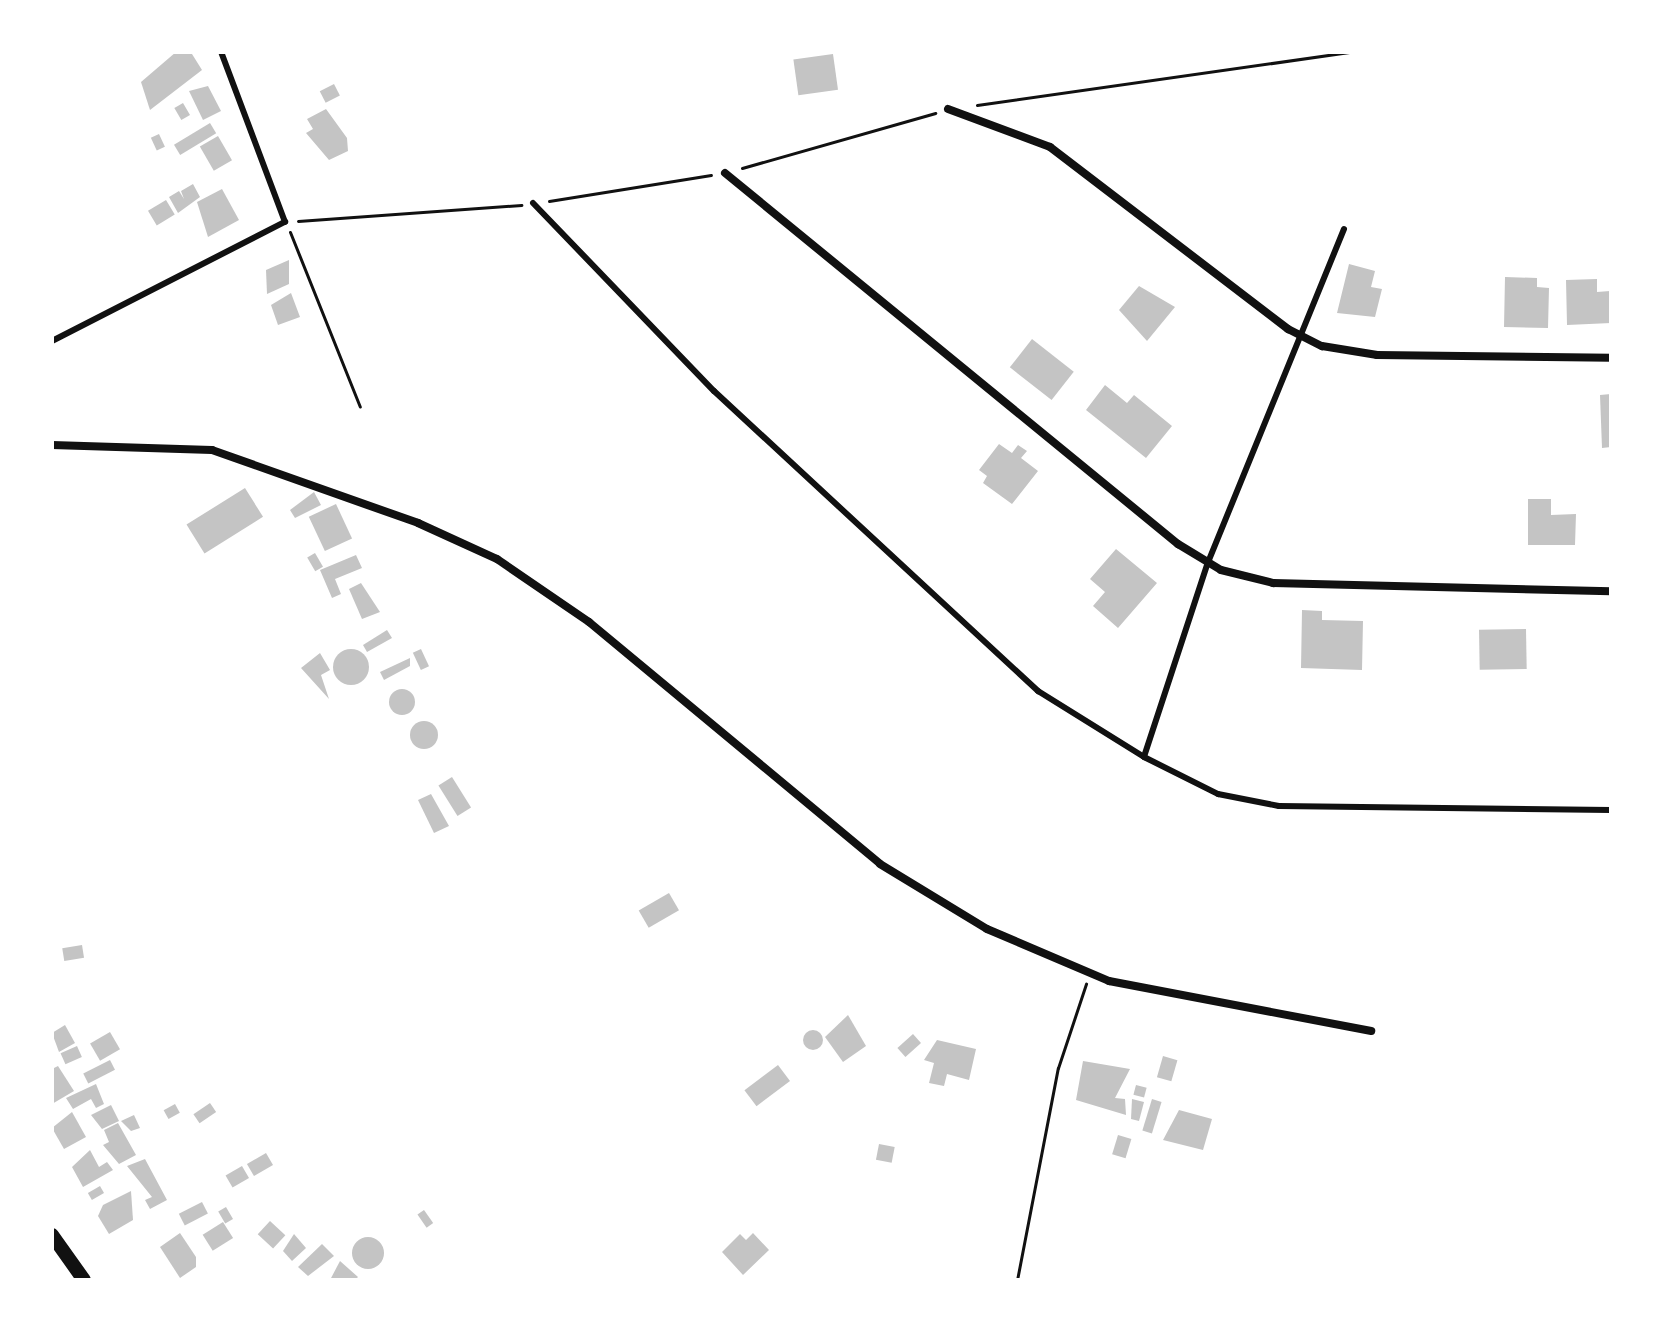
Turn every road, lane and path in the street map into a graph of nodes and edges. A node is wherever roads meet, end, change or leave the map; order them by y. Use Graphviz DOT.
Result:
graph roads {
  1 [pos="221,52"];
  2 [pos="1349,52"];
  3 [pos="948,109"];
  4 [pos="725,173"];
  5 [pos="533,203"];
  6 [pos="285,222"];
  7 [pos="1344,229"];
  8 [pos="1299,335"];
  9 [pos="52,341"];
  10 [pos="1611,358"];
  11 [pos="360,407"];
  12 [pos="52,445"];
  13 [pos="1208,562"];
  14 [pos="1611,591"];
  15 [pos="1144,757"];
  16 [pos="1611,810"];
  17 [pos="1090,973"];
  18 [pos="1371,1031"];
  19 [pos="52,1235"];
  20 [pos="84,1280"];
  21 [pos="1017,1280"];
  1 -- 6 [label="lane"];
  2 -- 3 [label="path"];
  3 -- 4 [label="path"];
  3 -- 8 [label="street"];
  4 -- 5 [label="path"];
  4 -- 13 [label="street"];
  5 -- 6 [label="path"];
  5 -- 15 [label="lane"];
  6 -- 9 [label="lane"];
  6 -- 11 [label="path"];
  7 -- 8 [label="lane"];
  8 -- 10 [label="street"];
  8 -- 13 [label="lane"];
  12 -- 17 [label="street"];
  13 -- 14 [label="street"];
  13 -- 15 [label="lane"];
  15 -- 16 [label="lane"];
  17 -- 18 [label="street"];
  17 -- 21 [label="path"];
  19 -- 20 [label="street"];
}
